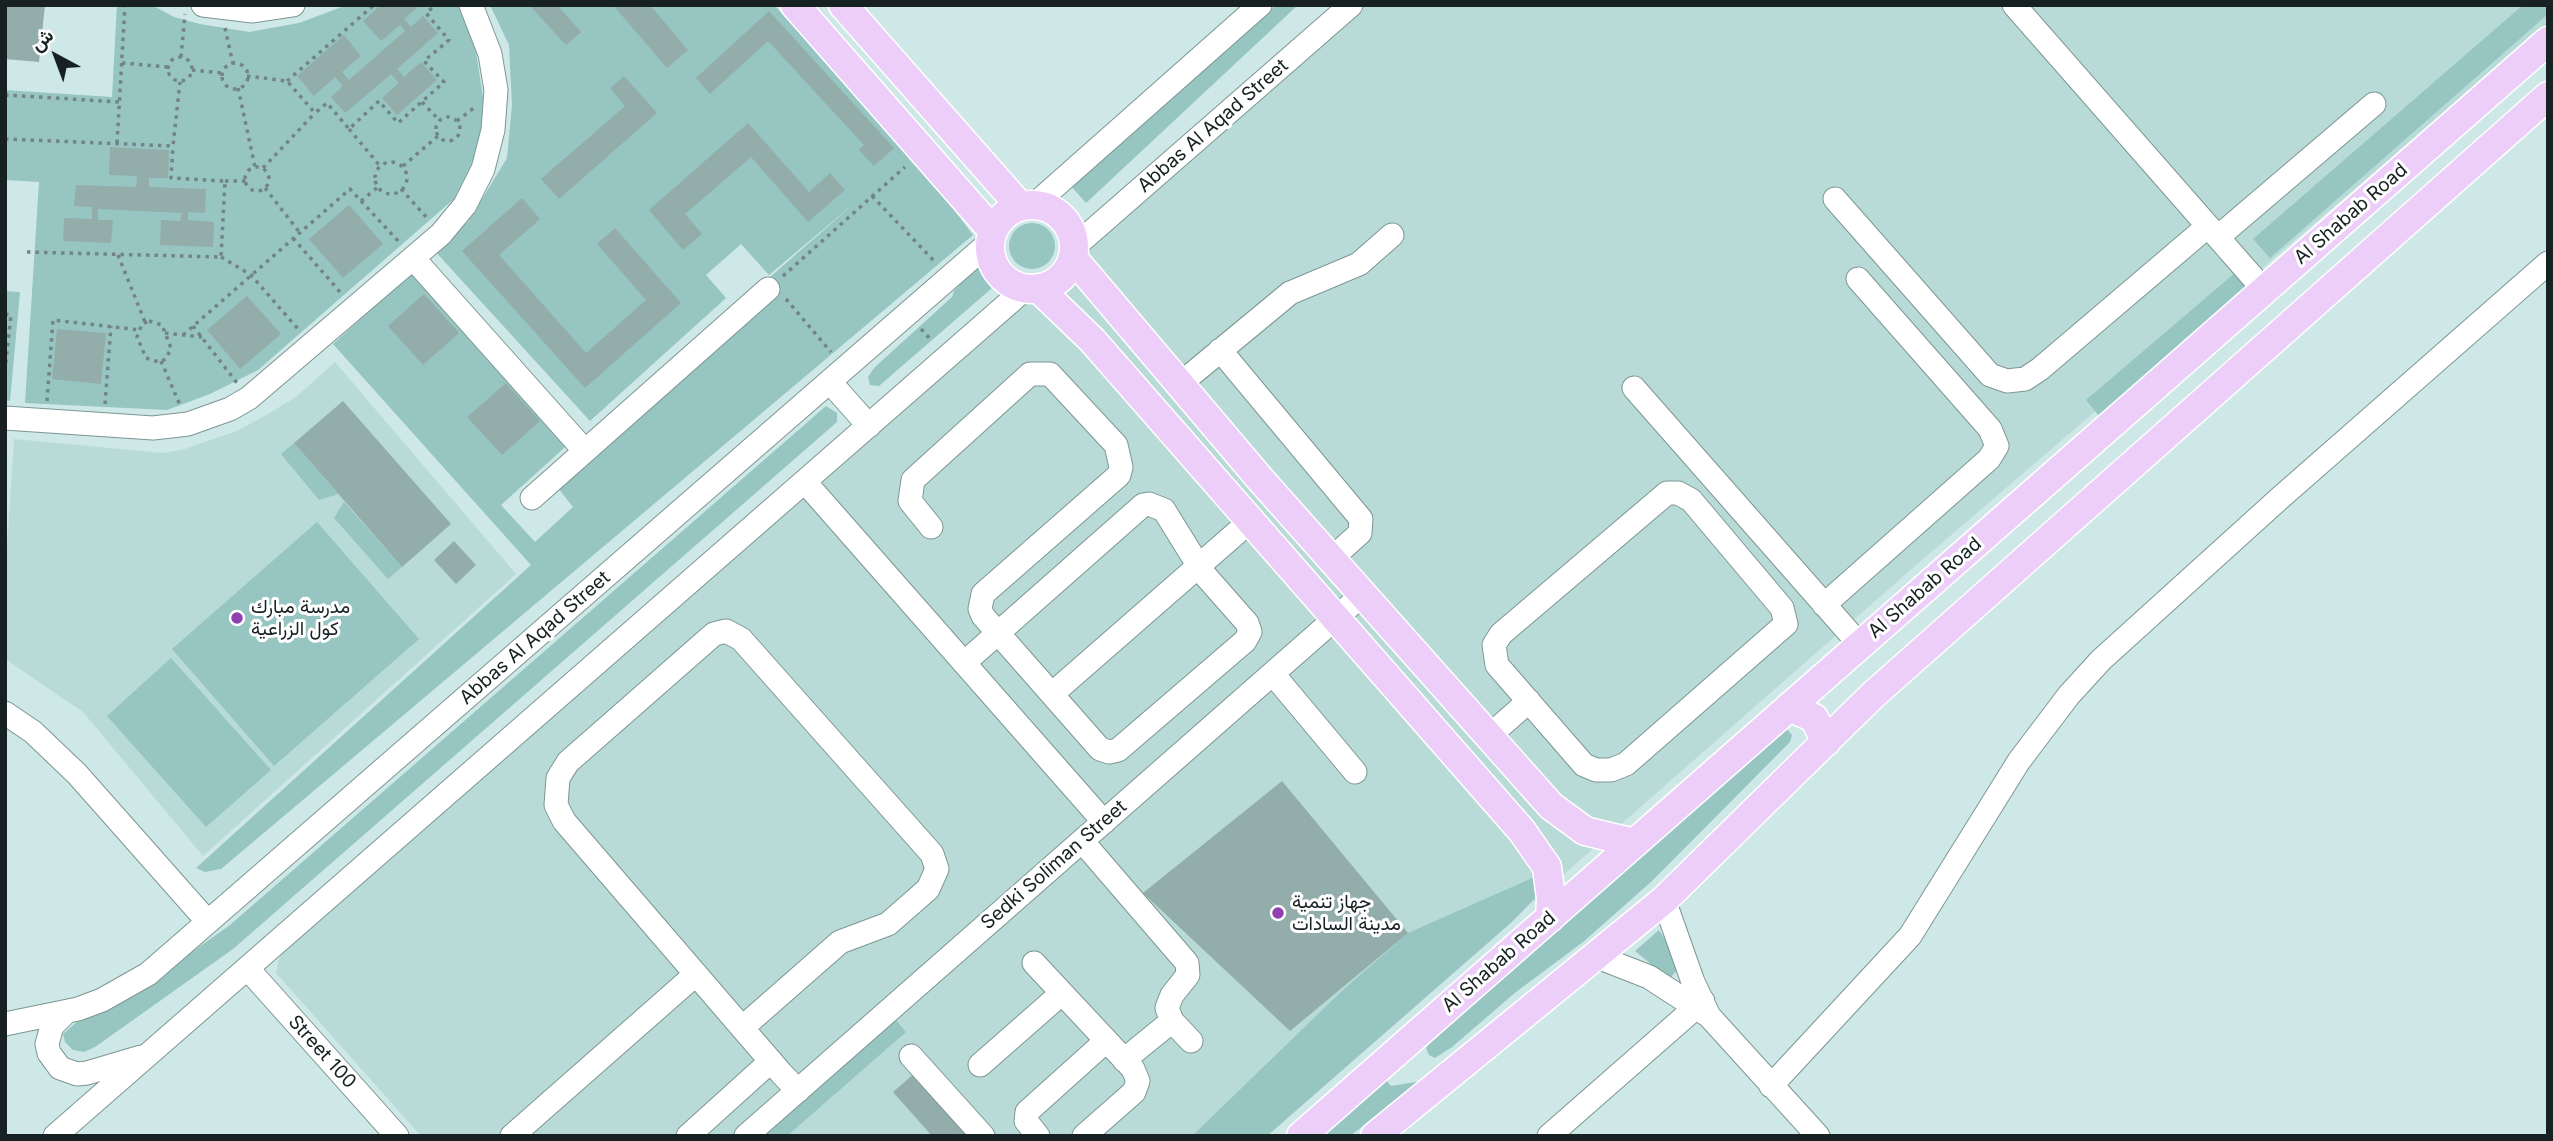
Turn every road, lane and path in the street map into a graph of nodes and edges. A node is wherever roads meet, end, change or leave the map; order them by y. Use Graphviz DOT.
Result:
graph roads {
  1 [pos="125,5"];
  2 [pos="186,5"];
  3 [pos="293,5"];
  4 [pos="374,5"];
  5 [pos="436,5"];
  6 [pos="471,5"];
  7 [pos="795,5"];
  8 [pos="843,5"];
  9 [pos="1260,5"];
  10 [pos="1351,5"];
  11 [pos="2014,5"];
  12 [pos="211,7"];
  13 [pos="1325,13"];
  14 [pos="2548,41"];
  15 [pos="181,57"];
  16 [pos="122,63"];
  17 [pos="233,64"];
  18 [pos="168,67"];
  19 [pos="192,70"];
  20 [pos="222,74"];
  21 [pos="247,76"];
  22 [pos="287,81"];
  23 [pos="180,82"];
  24 [pos="238,88"];
  25 [pos="5,95"];
  26 [pos="2548,96"];
  27 [pos="120,102"];
  28 [pos="422,102"];
  29 [pos="2374,104"];
  30 [pos="315,113"];
  31 [pos="439,121"];
  32 [pos="348,129"];
  33 [pos="438,136"];
  34 [pos="5,139"];
  35 [pos="117,143"];
  36 [pos="173,146"];
  37 [pos="923,152"];
  38 [pos="380,166"];
  39 [pos="402,166"];
  40 [pos="255,167"];
  41 [pos="263,168"];
  42 [pos="225,181"];
  43 [pos="246,181"];
  44 [pos="378,187"];
  45 [pos="265,188"];
  46 [pos="401,189"];
  47 [pos="872,197"];
  48 [pos="1835,199"];
  49 [pos="361,201"];
  50 [pos="1027,206"];
  51 [pos="2213,232"];
  52 [pos="300,233"];
  53 [pos="441,234"];
  54 [pos="1392,235"];
  55 [pos="992,237"];
  56 [pos="293,238"];
  57 [pos="27,252"];
  58 [pos="1074,252"];
  59 [pos="118,255"];
  60 [pos="221,257"];
  61 [pos="413,258"];
  62 [pos="2548,263"];
  63 [pos="251,275"];
  64 [pos="950,277"];
  65 [pos="1858,279"];
  66 [pos="771,286"];
  67 [pos="1032,288"];
  68 [pos="2264,290"];
  69 [pos="355,309"];
  70 [pos="5,314"];
  71 [pos="908,314"];
  72 [pos="145,322"];
  73 [pos="111,326"];
  74 [pos="193,326"];
  75 [pos="140,330"];
  76 [pos="165,333"];
  77 [pos="183,335"];
  78 [pos="202,337"];
  79 [pos="312,345"];
  80 [pos="1220,350"];
  81 [pos="947,358"];
  82 [pos="162,361"];
  83 [pos="5,370"];
  84 [pos="837,375"];
  85 [pos="1180,384"];
  86 [pos="1634,387"];
  87 [pos="249,398"];
  88 [pos="5,418"];
  89 [pos="45,421"];
  90 [pos="188,424"];
  91 [pos="103,425"];
  92 [pos="869,426"];
  93 [pos="585,452"];
  94 [pos="1261,480"];
  95 [pos="804,482"];
  96 [pos="532,498"];
  97 [pos="1241,512"];
  98 [pos="931,527"];
  99 [pos="1331,559"];
  100 [pos="1199,566"];
  101 [pos="1362,595"];
  102 [pos="1824,605"];
  103 [pos="1335,619"];
  104 [pos="998,633"];
  105 [pos="1860,645"];
  106 [pos="964,663"];
  107 [pos="1273,674"];
  108 [pos="1052,694"];
  109 [pos="1530,701"];
  110 [pos="1789,708"];
  111 [pos="5,713"];
  112 [pos="1488,737"];
  113 [pos="1826,742"];
  114 [pos="1354,772"];
  115 [pos="1551,806"];
  116 [pos="1104,822"];
  117 [pos="1522,831"];
  118 [pos="1082,841"];
  119 [pos="1635,843"];
  120 [pos="1664,900"];
  121 [pos="1550,918"];
  122 [pos="208,922"];
  123 [pos="1598,957"];
  124 [pos="1034,963"];
  125 [pos="248,969"];
  126 [pos="696,974"];
  127 [pos="1062,993"];
  128 [pos="1702,1008"];
  129 [pos="65,1013"];
  130 [pos="1172,1021"];
  131 [pos="5,1024"];
  132 [pos="742,1028"];
  133 [pos="1107,1041"];
  134 [pos="1191,1041"];
  135 [pos="1400,1049"];
  136 [pos="150,1054"];
  137 [pos="911,1056"];
  138 [pos="1124,1060"];
  139 [pos="771,1061"];
  140 [pos="980,1065"];
  141 [pos="1433,1085"];
  142 [pos="1771,1086"];
  143 [pos="798,1091"];
  144 [pos="55,1136"];
  145 [pos="397,1136"];
  146 [pos="512,1136"];
  147 [pos="688,1136"];
  148 [pos="746,1136"];
  149 [pos="983,1136"];
  150 [pos="1038,1136"];
  151 [pos="1084,1136"];
  152 [pos="1301,1136"];
  153 [pos="1375,1136"];
  154 [pos="1549,1136"];
  155 [pos="1818,1136"];
  1 -- 16 [label="path"];
  2 -- 15 [label="path"];
  3 -- 12 [label="street"];
  4 -- 22 [label="path"];
  5 -- 28 [label="path"];
  6 -- 53 [label="street"];
  7 -- 37 [label="main road"];
  8 -- 50 [label="main road"];
  9 -- 50 [label="street"];
  10 -- 13 [label="street, Abbas Al Aqad Street"];
  11 -- 51 [label="street"];
  12 -- 17 [label="path"];
  13 -- 58 [label="street, Abbas Al Aqad Street"];
  14 -- 68 [label="main road, Al Shabab Road"];
  15 -- 18 [label="path"];
  15 -- 19 [label="path"];
  16 -- 18 [label="path"];
  16 -- 27 [label="path"];
  17 -- 20 [label="path"];
  17 -- 21 [label="path"];
  18 -- 23 [label="path"];
  19 -- 20 [label="path"];
  19 -- 23 [label="path"];
  20 -- 24 [label="path"];
  21 -- 22 [label="path"];
  21 -- 24 [label="path"];
  22 -- 30 [label="path"];
  23 -- 36 [label="path"];
  24 -- 40 [label="path"];
  25 -- 27 [label="path"];
  26 -- 113 [label="main road"];
  27 -- 35 [label="path"];
  28 -- 31 [label="path"];
  28 -- 32 [label="path"];
  29 -- 51 [label="street"];
  30 -- 32 [label="path"];
  30 -- 41 [label="path"];
  31 -- 33 [label="path"];
  31 -- 33 [label="path"];
  32 -- 38 [label="path"];
  33 -- 39 [label="path"];
  34 -- 35 [label="path"];
  35 -- 36 [label="path"];
  36 -- 42 [label="path"];
  37 -- 47 [label="path"];
  37 -- 55 [label="main road"];
  38 -- 39 [label="path"];
  38 -- 44 [label="path"];
  39 -- 46 [label="path"];
  40 -- 41 [label="path"];
  40 -- 43 [label="path"];
  41 -- 45 [label="path"];
  42 -- 43 [label="path"];
  42 -- 60 [label="path"];
  43 -- 45 [label="path"];
  44 -- 46 [label="path"];
  44 -- 49 [label="path"];
  45 -- 52 [label="path"];
  46 -- 53 [label="path"];
  47 -- 64 [label="path"];
  47 -- 66 [label="path"];
  48 -- 51 [label="street"];
  49 -- 52 [label="path"];
  49 -- 61 [label="path"];
  50 -- 55 [label="main road"];
  50 -- 58 [label="main road"];
  51 -- 68 [label="street"];
  52 -- 56 [label="path"];
  53 -- 61 [label="street"];
  54 -- 80 [label="street"];
  55 -- 64 [label="street, Abbas Al Aqad Street"];
  55 -- 67 [label="main road"];
  56 -- 63 [label="path"];
  56 -- 69 [label="path"];
  57 -- 59 [label="path"];
  58 -- 67 [label="main road"];
  58 -- 85 [label="main road"];
  59 -- 60 [label="path"];
  59 -- 72 [label="path"];
  60 -- 63 [label="path"];
  61 -- 69 [label="street"];
  61 -- 93 [label="street"];
  62 -- 142 [label="street"];
  63 -- 74 [label="path"];
  63 -- 79 [label="path"];
  64 -- 71 [label="street, Abbas Al Aqad Street"];
  65 -- 102 [label="street"];
  66 -- 84 [label="path"];
  66 -- 93 [label="street"];
  67 -- 81 [label="street"];
  67 -- 97 [label="main road"];
  68 -- 105 [label="main road, Al Shabab Road"];
  69 -- 79 [label="street"];
  70 -- 83 [label="path"];
  71 -- 81 [label="path"];
  71 -- 84 [label="street, Abbas Al Aqad Street"];
  72 -- 75 [label="path"];
  72 -- 76 [label="path"];
  73 -- 75 [label="path"];
  73 -- 89 [label="path"];
  73 -- 91 [label="path"];
  74 -- 77 [label="path"];
  74 -- 78 [label="path"];
  75 -- 82 [label="path"];
  76 -- 77 [label="path"];
  76 -- 82 [label="path"];
  77 -- 78 [label="path"];
  78 -- 87 [label="path"];
  79 -- 87 [label="street"];
  80 -- 85 [label="street"];
  80 -- 99 [label="street"];
  81 -- 92 [label="street"];
  82 -- 90 [label="path"];
  84 -- 92 [label="street"];
  84 -- 122 [label="street, Abbas Al Aqad Street"];
  85 -- 94 [label="main road"];
  86 -- 102 [label="street"];
  87 -- 90 [label="street"];
  88 -- 89 [label="street"];
  89 -- 91 [label="street"];
  90 -- 91 [label="street"];
  92 -- 95 [label="street"];
  93 -- 96 [label="street"];
  94 -- 97 [label="main road"];
  94 -- 99 [label="main road"];
  95 -- 106 [label="street"];
  95 -- 125 [label="street"];
  97 -- 100 [label="street"];
  97 -- 103 [label="main road"];
  98 -- 104 [label="street"];
  99 -- 101 [label="main road"];
  100 -- 104 [label="street"];
  100 -- 108 [label="street"];
  100 -- 108 [label="street"];
  101 -- 103 [label="street, Sedki Soliman Street"];
  101 -- 112 [label="main road"];
  102 -- 105 [label="street"];
  103 -- 107 [label="street, Sedki Soliman Street"];
  103 -- 117 [label="main road"];
  104 -- 106 [label="street"];
  104 -- 108 [label="street"];
  105 -- 110 [label="main road, Al Shabab Road"];
  106 -- 116 [label="street"];
  107 -- 114 [label="street"];
  107 -- 116 [label="street, Sedki Soliman Street"];
  109 -- 109 [label="street"];
  109 -- 112 [label="street"];
  110 -- 113 [label="main road"];
  110 -- 119 [label="main road, Al Shabab Road"];
  111 -- 122 [label="street"];
  112 -- 115 [label="main road"];
  113 -- 120 [label="main road"];
  115 -- 117 [label="main road"];
  115 -- 119 [label="main road"];
  116 -- 118 [label="street, Sedki Soliman Street"];
  117 -- 121 [label="main road"];
  118 -- 130 [label="street"];
  118 -- 143 [label="street, Sedki Soliman Street"];
  119 -- 121 [label="main road, Al Shabab Road"];
  120 -- 123 [label="main road"];
  120 -- 128 [label="street"];
  121 -- 135 [label="main road, Al Shabab Road"];
  122 -- 129 [label="street, Abbas Al Aqad Street"];
  123 -- 128 [label="street"];
  123 -- 141 [label="main road"];
  124 -- 127 [label="street"];
  125 -- 136 [label="street"];
  125 -- 145 [label="street, Street 100"];
  126 -- 132 [label="street"];
  126 -- 132 [label="street"];
  126 -- 146 [label="street"];
  127 -- 133 [label="street"];
  127 -- 140 [label="street"];
  128 -- 142 [label="street"];
  128 -- 154 [label="street"];
  129 -- 131 [label="street, Abbas Al Aqad Street"];
  129 -- 136 [label="street"];
  130 -- 134 [label="street"];
  130 -- 138 [label="street"];
  132 -- 139 [label="street"];
  133 -- 138 [label="street"];
  133 -- 150 [label="street"];
  135 -- 141 [label="main road"];
  135 -- 152 [label="main road, Al Shabab Road"];
  136 -- 144 [label="street"];
  137 -- 149 [label="street"];
  138 -- 151 [label="street"];
  139 -- 143 [label="street"];
  139 -- 147 [label="street"];
  141 -- 153 [label="main road"];
  142 -- 155 [label="street"];
  143 -- 148 [label="street, Sedki Soliman Street"];
}
